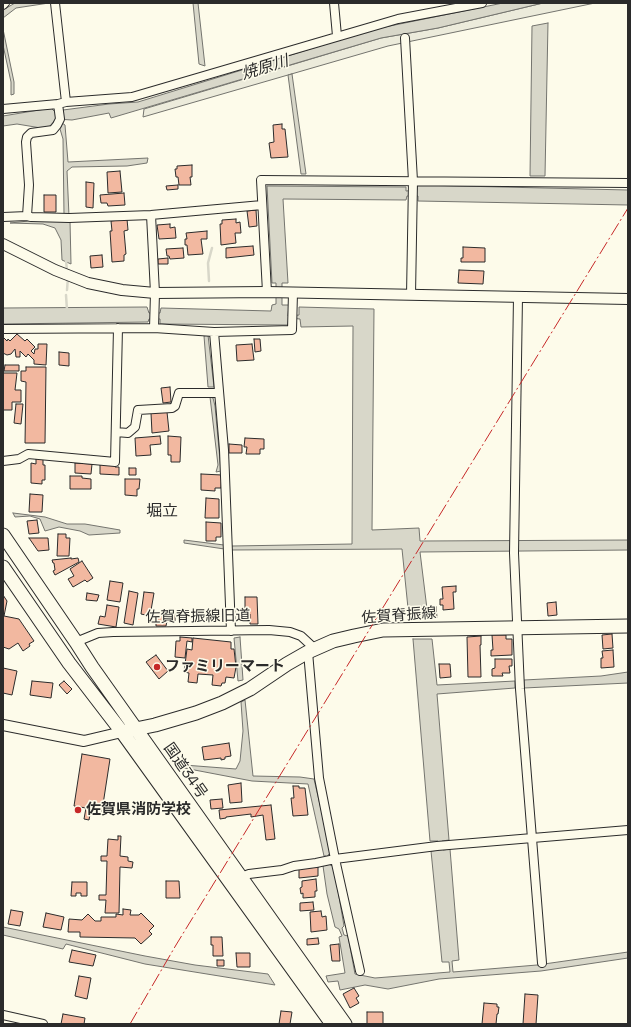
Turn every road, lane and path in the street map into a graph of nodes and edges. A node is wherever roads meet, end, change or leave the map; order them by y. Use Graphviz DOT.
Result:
graph roads {
  1 [pos="334,3"];
  2 [pos="482,3"];
  3 [pos="55,5"];
  4 [pos="337,36"];
  5 [pos="405,38"];
  6 [pos="3,109"];
  7 [pos="61,109"];
  8 [pos="413,181"];
  9 [pos="628,183"];
  10 [pos="262,204"];
  11 [pos="151,215"];
  12 [pos="27,216"];
  13 [pos="3,217"];
  14 [pos="3,244"];
  15 [pos="155,292"];
  16 [pos="267,292"];
  17 [pos="293,292"];
  18 [pos="411,295"];
  19 [pos="518,297"];
  20 [pos="628,299"];
  21 [pos="118,328"];
  22 [pos="154,328"];
  23 [pos="3,329"];
  24 [pos="214,332"];
  25 [pos="218,393"];
  26 [pos="116,432"];
  27 [pos="3,461"];
  28 [pos="3,535"];
  29 [pos="3,567"];
  30 [pos="628,626"];
  31 [pos="517,627"];
  32 [pos="231,631"];
  33 [pos="76,642"];
  34 [pos="311,650"];
  35 [pos="3,725"];
  36 [pos="136,729"];
  37 [pos="122,732"];
  38 [pos="628,830"];
  39 [pos="532,838"];
  40 [pos="330,860"];
  41 [pos="241,877"];
  42 [pos="542,963"];
  43 [pos="360,971"];
  44 [pos="3,1015"];
  45 [pos="32,1023"];
  46 [pos="43,1024"];
  47 [pos="332,1024"];
  48 [pos="345,1024"];
  1 -- 4 [label="street"];
  2 -- 4 [label="street"];
  3 -- 7 [label="street"];
  4 -- 7 [label="street"];
  5 -- 8 [label="street"];
  6 -- 7 [label="street"];
  7 -- 12 [label="street"];
  8 -- 9 [label="street"];
  8 -- 10 [label="street"];
  8 -- 18 [label="street"];
  10 -- 11 [label="street"];
  10 -- 16 [label="street"];
  11 -- 12 [label="street"];
  11 -- 15 [label="street"];
  12 -- 13 [label="street"];
  14 -- 15 [label="street"];
  15 -- 16 [label="street"];
  15 -- 22 [label="street"];
  16 -- 17 [label="street"];
  17 -- 18 [label="street"];
  17 -- 24 [label="street"];
  18 -- 19 [label="street"];
  19 -- 20 [label="street"];
  19 -- 31 [label="street"];
  21 -- 22 [label="street"];
  21 -- 23 [label="street"];
  21 -- 26 [label="street"];
  22 -- 24 [label="street"];
  24 -- 25 [label="street"];
  25 -- 26 [label="street"];
  25 -- 32 [label="street"];
  26 -- 27 [label="street"];
  28 -- 33 [label="main road, 国道34号"];
  29 -- 37 [label="main road, 国道34号"];
  30 -- 31 [label="main road, 佐賀脊振線"];
  31 -- 34 [label="main road, 佐賀脊振線"];
  31 -- 39 [label="street"];
  32 -- 33 [label="street, 佐賀脊振線旧道"];
  32 -- 34 [label="street, 佐賀脊振線旧道"];
  33 -- 36 [label="main road, 国道34号"];
  34 -- 36 [label="main road, 佐賀脊振線"];
  34 -- 40 [label="street"];
  35 -- 37 [label="street"];
  36 -- 37 [label="main road, 佐賀脊振線"];
  36 -- 41 [label="main road, 国道34号"];
  37 -- 47 [label="main road, 国道34号"];
  38 -- 39 [label="street"];
  39 -- 40 [label="street"];
  39 -- 42 [label="street"];
  40 -- 41 [label="street"];
  40 -- 43 [label="street"];
  41 -- 48 [label="main road, 国道34号"];
  44 -- 45 [label="street"];
  45 -- 46 [label="street"];
}
